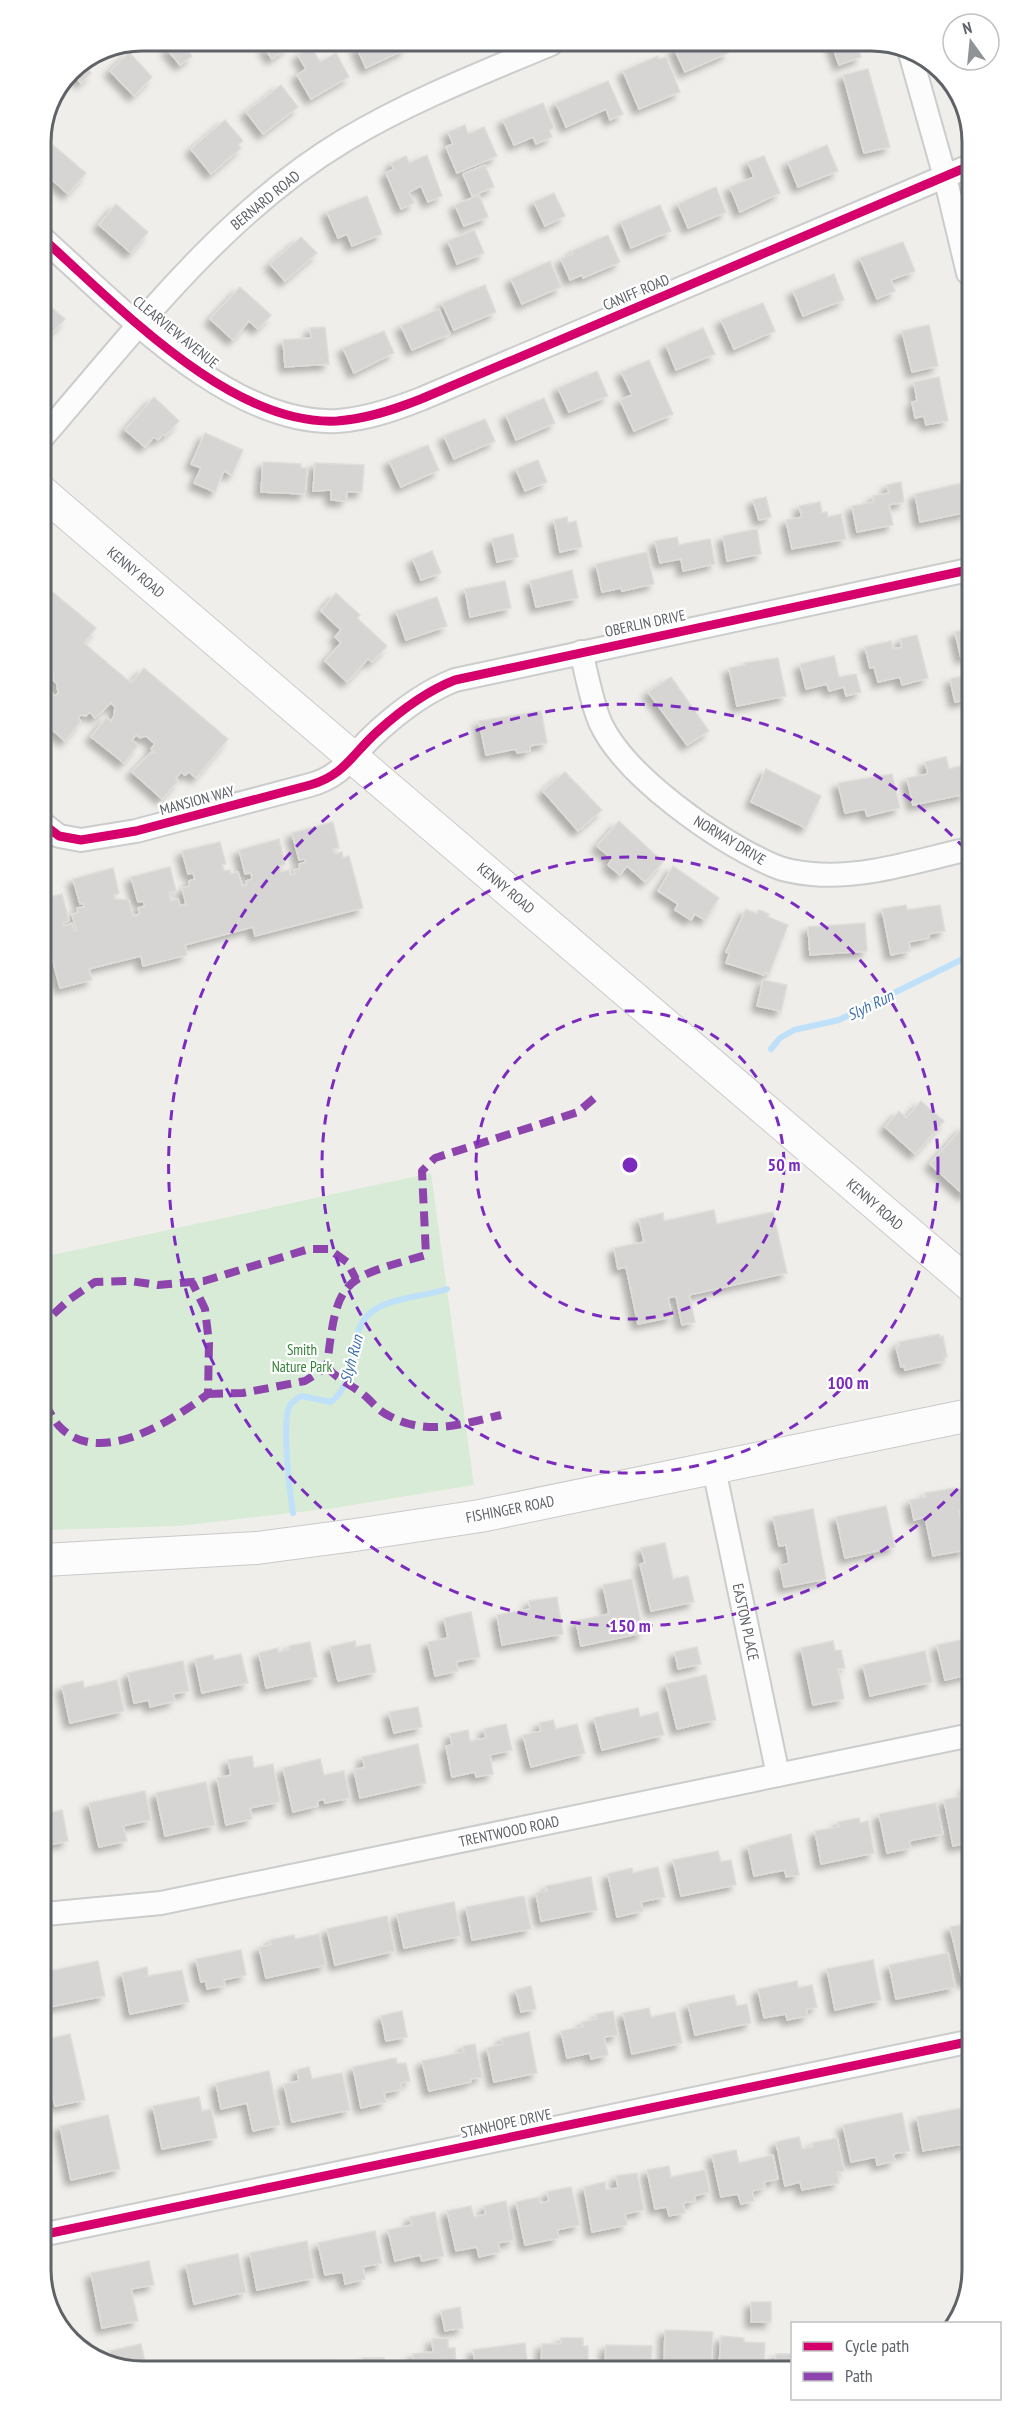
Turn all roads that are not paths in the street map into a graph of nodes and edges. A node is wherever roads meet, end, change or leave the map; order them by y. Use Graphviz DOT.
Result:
graph roads {
  1 [pos="534,51"];
  2 [pos="912,61"];
  3 [pos="962,169"];
  4 [pos="945,177"];
  5 [pos="51,246"];
  6 [pos="962,248"];
  7 [pos="141,325"];
  8 [pos="310,420"];
  9 [pos="51,428"];
  10 [pos="51,500"];
  11 [pos="962,571"];
  12 [pos="581,652"];
  13 [pos="353,757"];
  14 [pos="51,830"];
  15 [pos="962,850"];
  16 [pos="962,1278"];
  17 [pos="962,1401"];
  18 [pos="962,1417"];
  19 [pos="907,1429"];
  20 [pos="714,1469"];
  21 [pos="51,1560"];
  22 [pos="962,1737"];
  23 [pos="778,1775"];
  24 [pos="51,1913"];
  25 [pos="962,2044"];
  26 [pos="51,2233"];
  1 -- 7 [label="street, BERNARD ROAD"];
  2 -- 4 [label="street"];
  3 -- 4 [label="street, CANIFF ROAD"];
  4 -- 6 [label="street"];
  4 -- 8 [label="street, CANIFF ROAD"];
  5 -- 7 [label="street, CLEARVIEW AVENUE"];
  7 -- 8 [label="street, CLEARVIEW AVENUE"];
  7 -- 9 [label="street, BERNARD ROAD"];
  10 -- 13 [label="main road, KENNY ROAD"];
  11 -- 12 [label="street, OBERLIN DRIVE"];
  12 -- 13 [label="street, OBERLIN DRIVE"];
  12 -- 15 [label="street, NORWAY DRIVE"];
  13 -- 14 [label="street, MANSION WAY"];
  13 -- 16 [label="main road, KENNY ROAD"];
  17 -- 19 [label="main road"];
  18 -- 19 [label="main road, FISHINGER ROAD"];
  19 -- 20 [label="main road, FISHINGER ROAD"];
  20 -- 21 [label="main road, FISHINGER ROAD"];
  20 -- 23 [label="street, EASTON PLACE"];
  22 -- 23 [label="street, TRENTWOOD ROAD"];
  23 -- 24 [label="street, TRENTWOOD ROAD"];
  25 -- 26 [label="street, STANHOPE DRIVE"];
}
